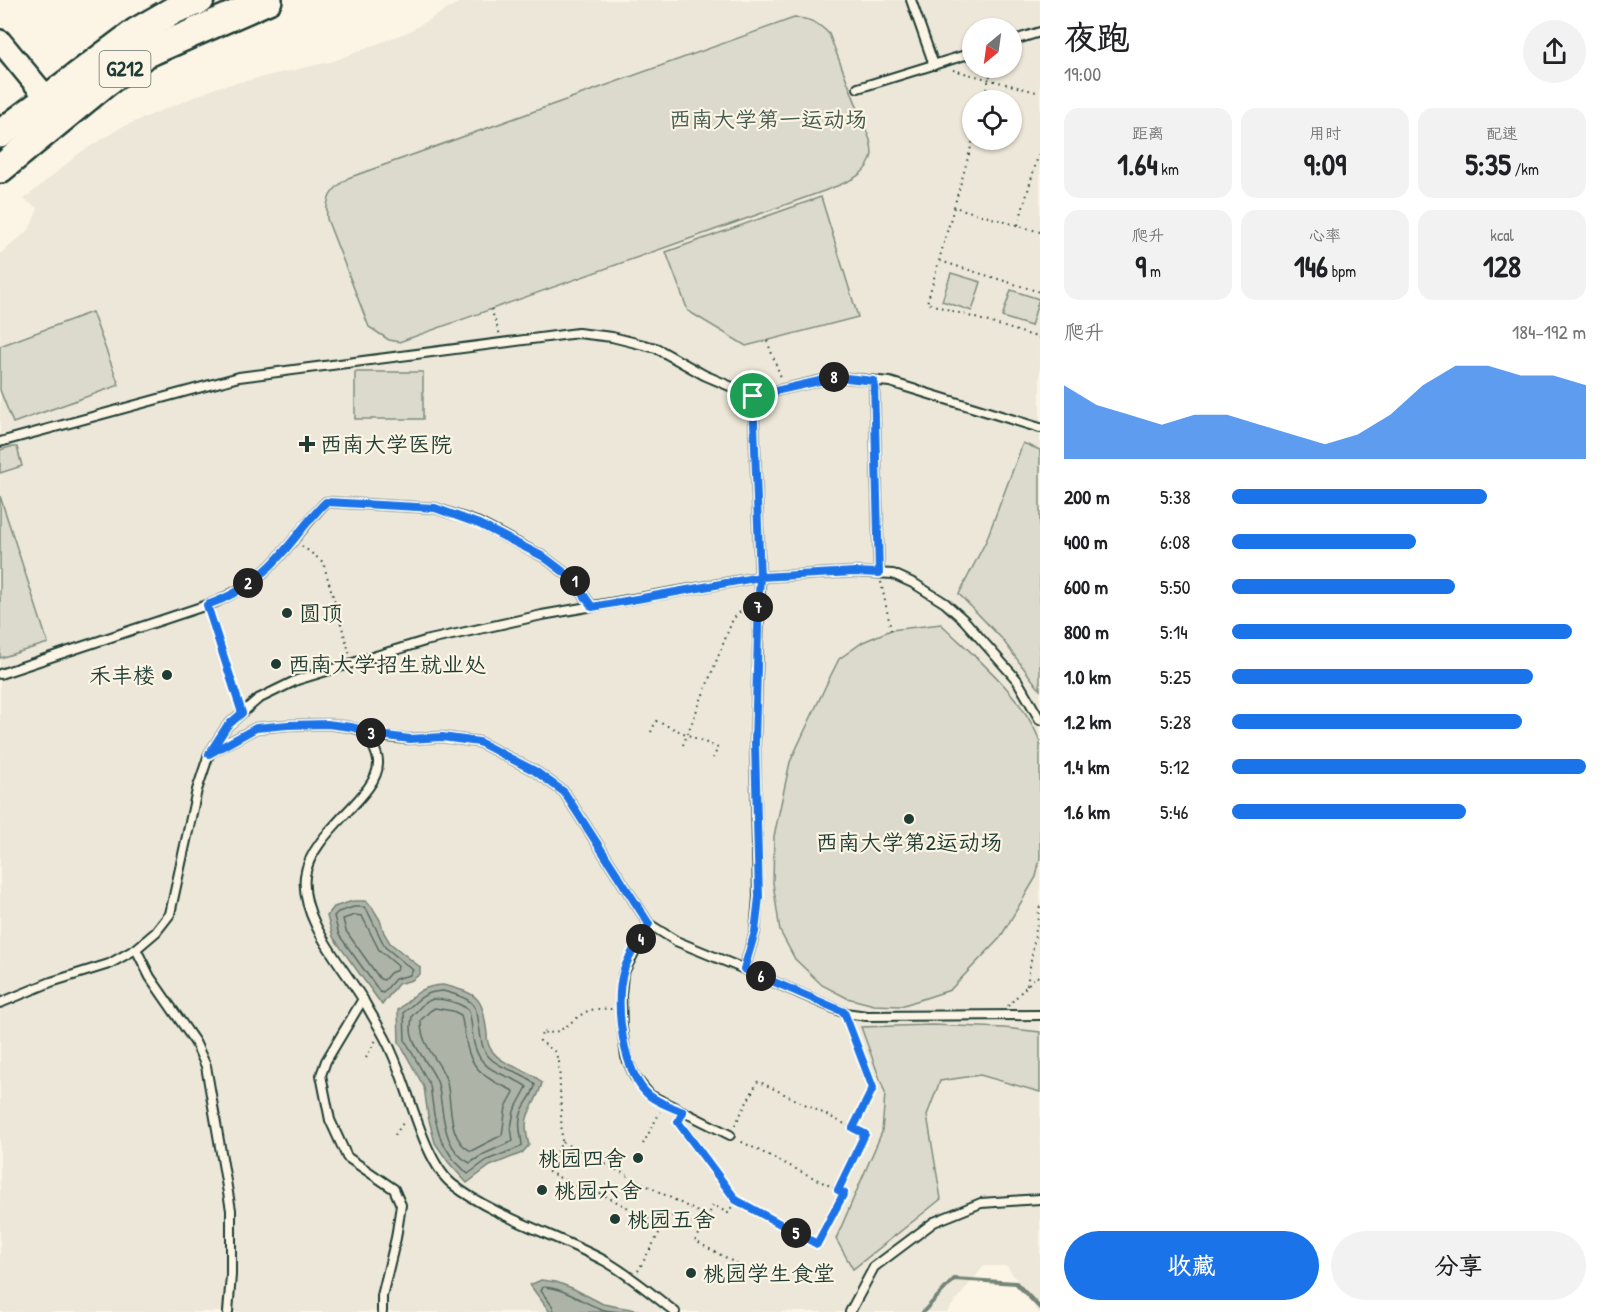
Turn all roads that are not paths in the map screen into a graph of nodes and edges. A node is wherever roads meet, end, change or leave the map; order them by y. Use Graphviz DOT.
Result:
graph roads {
  1 [pos="200,0"];
  2 [pos="268,0"];
  3 [pos="911,0"];
  4 [pos="1040,32"];
  5 [pos="1022,38"];
  6 [pos="0,41"];
  7 [pos="962,56"];
  8 [pos="934,65"];
  9 [pos="858,88"];
  10 [pos="53,109"];
  11 [pos="0,134"];
  12 [pos="0,169"];
  13 [pos="874,381"];
  14 [pos="753,396"];
  15 [pos="1040,428"];
  16 [pos="0,442"];
  17 [pos="879,573"];
  18 [pos="760,577"];
  19 [pos="592,607"];
  20 [pos="0,674"];
  21 [pos="1040,720"];
  22 [pos="365,731"];
  23 [pos="209,754"];
  24 [pos="649,924"];
  25 [pos="136,949"];
  26 [pos="744,969"];
  27 [pos="363,999"];
  28 [pos="0,1003"];
  29 [pos="1040,1015"];
  30 [pos="730,1135"];
  31 [pos="1040,1199"];
  32 [pos="228,1312"];
  33 [pos="382,1312"];
  34 [pos="675,1312"];
  35 [pos="850,1312"];
  1 -- 10 [label="highway, G212"];
  2 -- 10 [label="highway, G212"];
  3 -- 8 [label="lane"];
  4 -- 5 [label="lane"];
  6 -- 10 [label="main road"];
  7 -- 8 [label="lane"];
  8 -- 9 [label="lane"];
  10 -- 11 [label="highway, G212"];
  10 -- 12 [label="highway, G212"];
  13 -- 14 [label="lane"];
  13 -- 15 [label="lane"];
  13 -- 17 [label="lane"];
  14 -- 16 [label="lane"];
  14 -- 18 [label="lane"];
  17 -- 18 [label="lane"];
  17 -- 21 [label="lane"];
  18 -- 19 [label="lane"];
  18 -- 26 [label="lane"];
  19 -- 20 [label="lane"];
  19 -- 23 [label="lane"];
  22 -- 23 [label="lane"];
  22 -- 24 [label="lane"];
  22 -- 27 [label="lane"];
  23 -- 25 [label="lane"];
  24 -- 26 [label="lane"];
  24 -- 30 [label="lane"];
  25 -- 28 [label="lane"];
  25 -- 32 [label="lane"];
  26 -- 29 [label="lane"];
  27 -- 33 [label="lane"];
  27 -- 34 [label="lane"];
  31 -- 35 [label="lane"];
}
